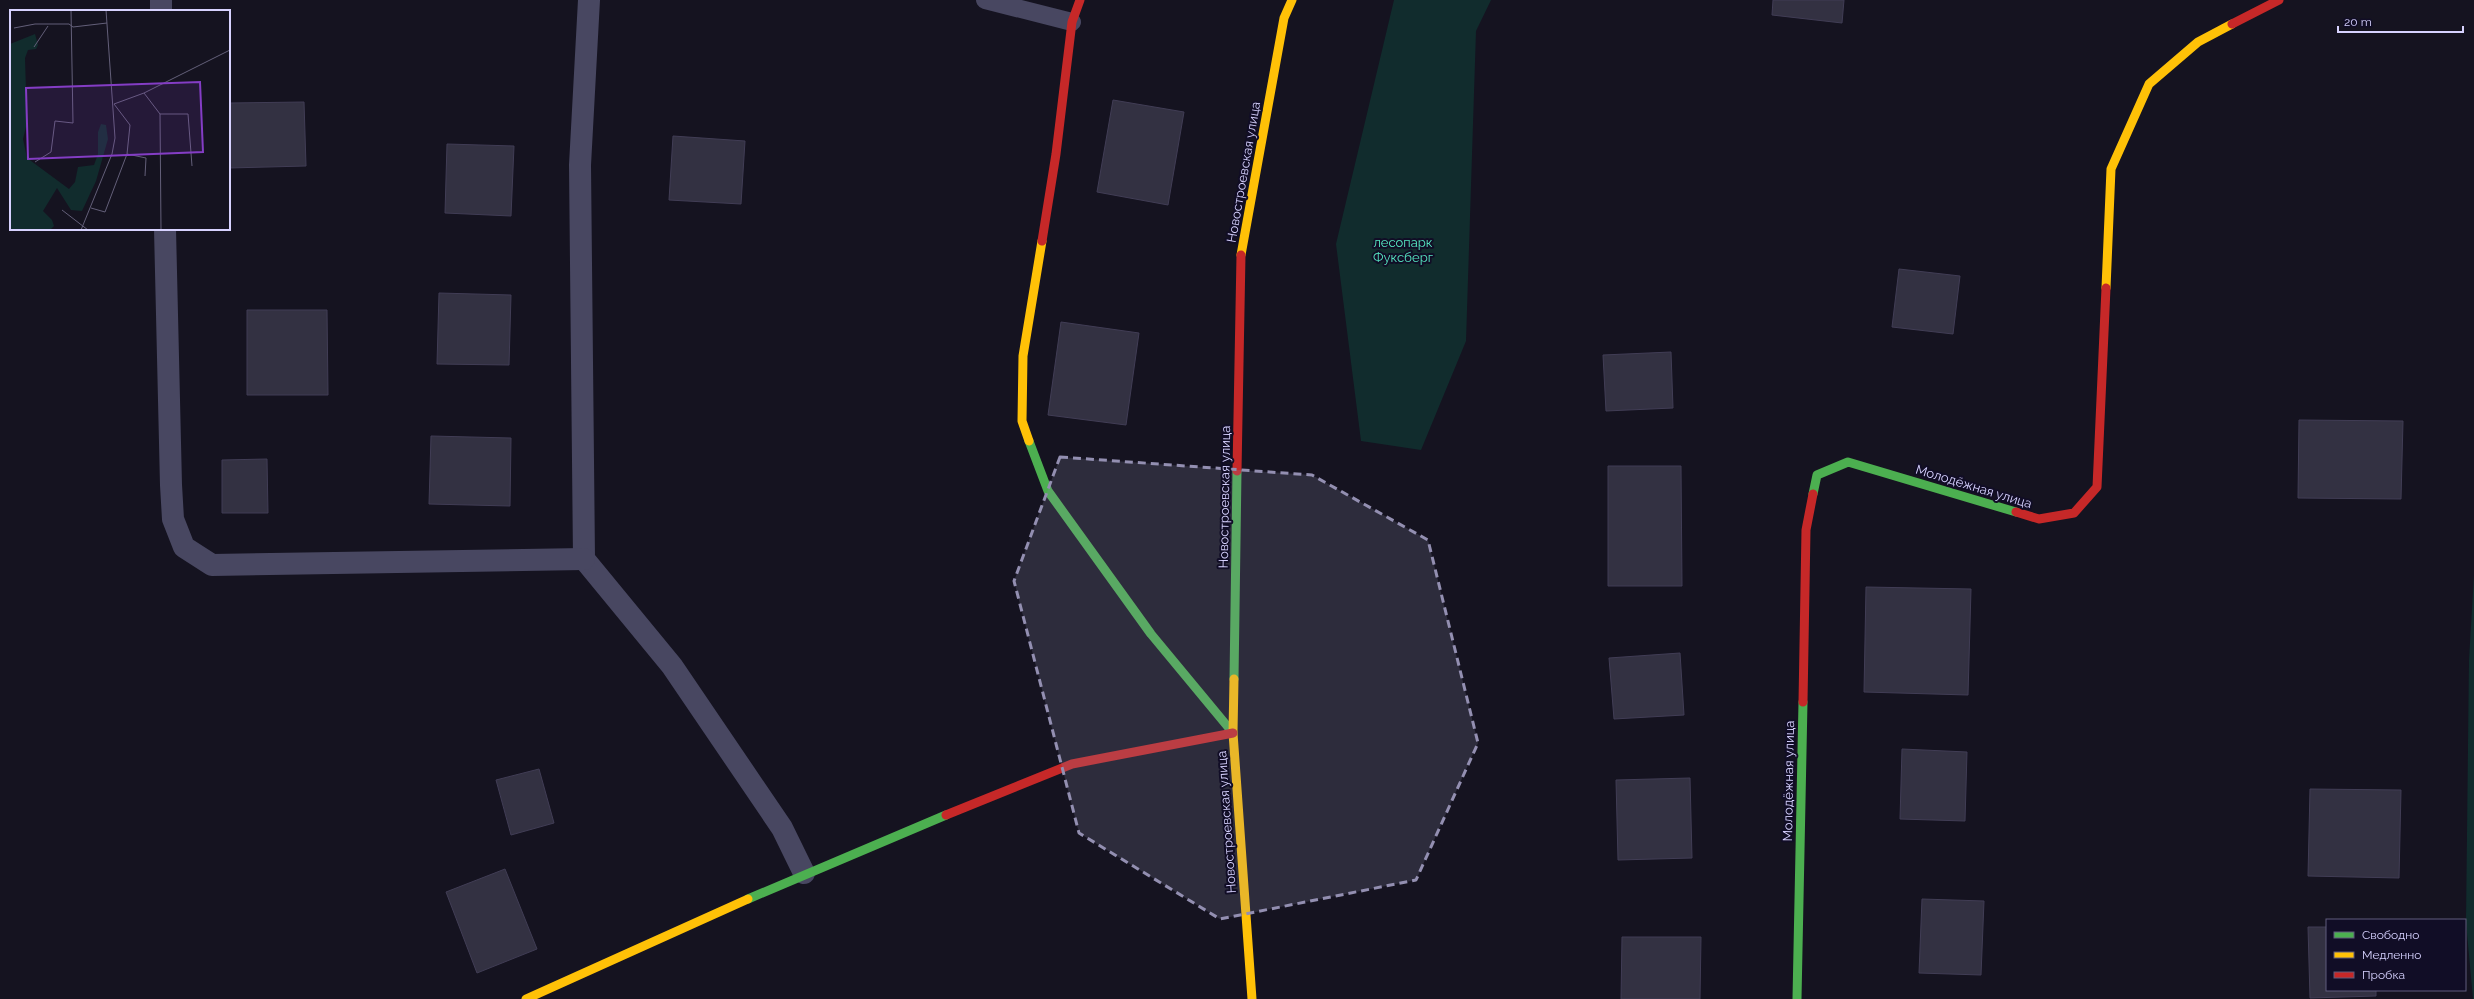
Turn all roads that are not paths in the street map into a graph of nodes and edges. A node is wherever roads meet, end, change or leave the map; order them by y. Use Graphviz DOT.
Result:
graph roads {
  1 [pos="160,0"];
  2 [pos="589,0"];
  3 [pos="984,0"];
  4 [pos="1080,0"];
  5 [pos="1292,0"];
  6 [pos="2280,0"];
  7 [pos="161,10"];
  8 [pos="1072,22"];
  9 [pos="165,230"];
  10 [pos="584,559"];
  11 [pos="1232,733"];
  12 [pos="804,874"];
  13 [pos="526,999"];
  14 [pos="1252,999"];
  15 [pos="1797,999"];
  1 -- 7 [label="street"];
  2 -- 10 [label="street"];
  3 -- 8 [label="lane"];
  4 -- 8 [label="street"];
  5 -- 11 [label="street, Новостроевская улица"];
  6 -- 15 [label="street, Молодёжная улица"];
  8 -- 11 [label="street"];
  9 -- 10 [label="street"];
  10 -- 12 [label="street"];
  11 -- 12 [label="street"];
  11 -- 14 [label="street, Новостроевская улица"];
  12 -- 13 [label="street"];
}
